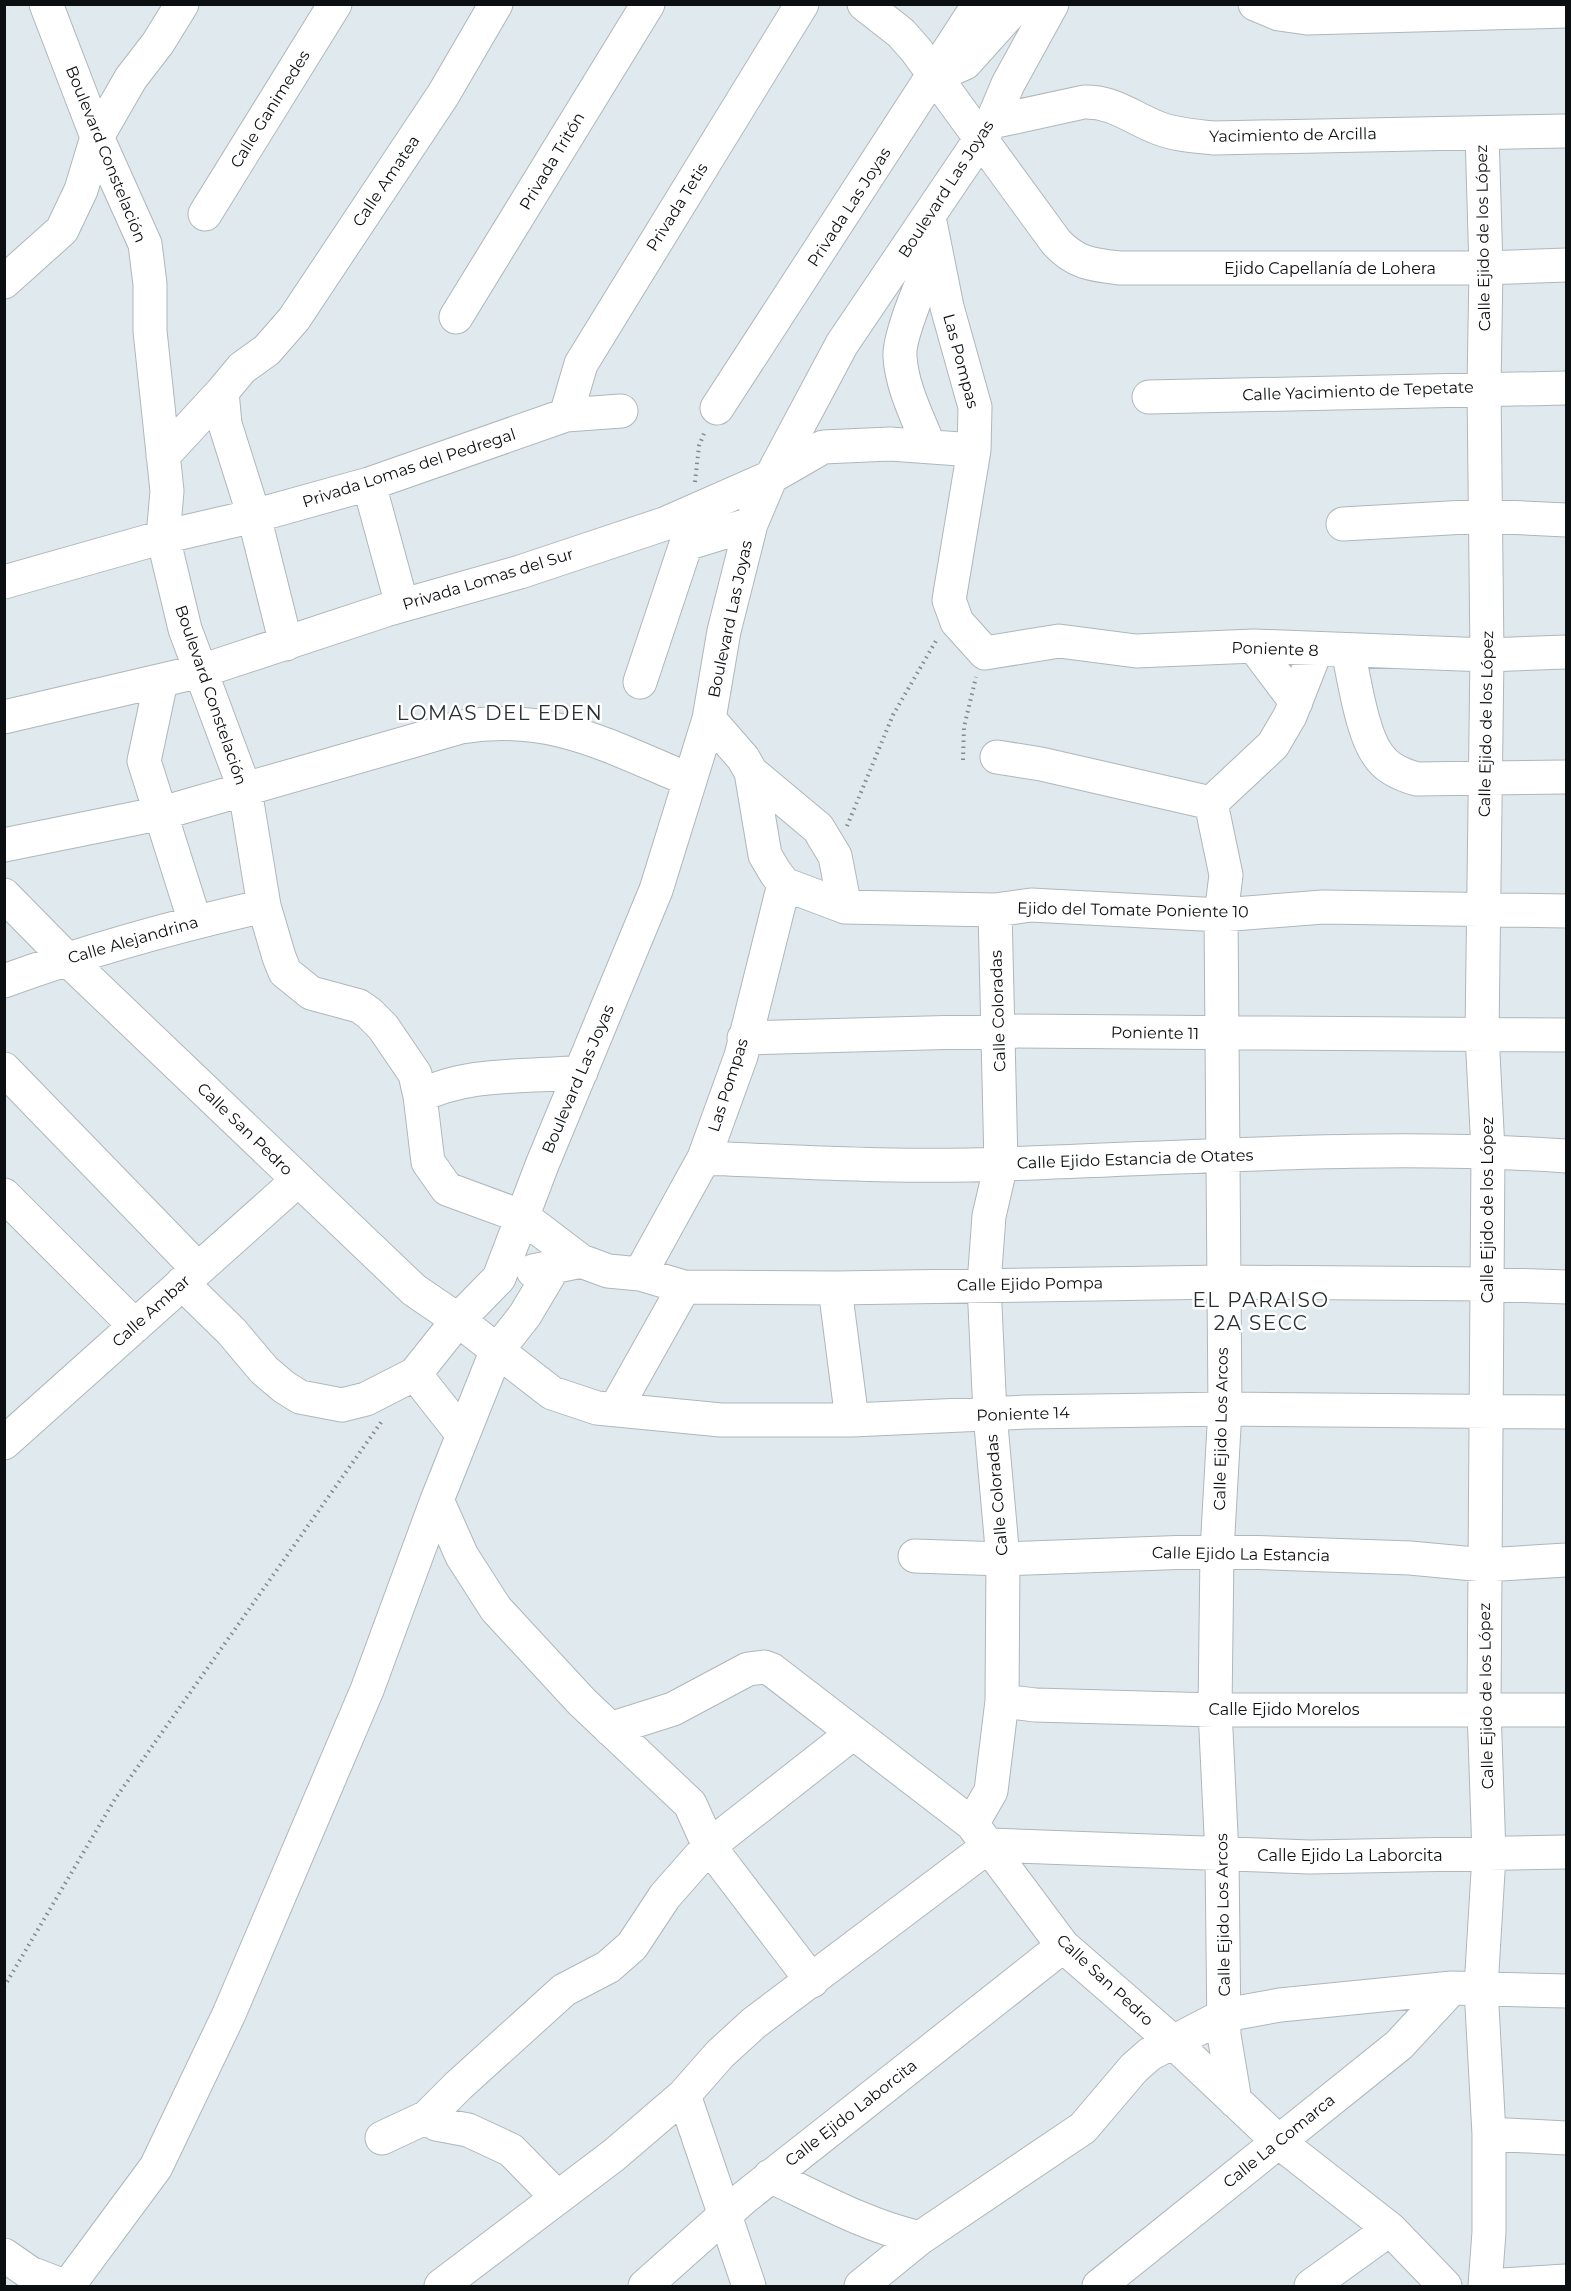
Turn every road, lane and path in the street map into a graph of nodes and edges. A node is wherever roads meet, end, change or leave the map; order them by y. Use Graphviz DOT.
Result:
graph roads {
  1 [pos="46,4"];
  2 [pos="182,4"];
  3 [pos="335,4"];
  4 [pos="496,4"];
  5 [pos="648,4"];
  6 [pos="802,4"];
  7 [pos="864,4"];
  8 [pos="979,4"];
  9 [pos="1018,4"];
  10 [pos="1052,4"];
  11 [pos="1255,4"];
  12 [pos="1566,11"];
  13 [pos="935,76"];
  14 [pos="986,130"];
  15 [pos="1566,131"];
  16 [pos="1482,133"];
  17 [pos="97,138"];
  18 [pos="1003,169"];
  19 [pos="960,170"];
  20 [pos="205,214"];
  21 [pos="929,217"];
  22 [pos="936,251"];
  23 [pos="1566,265"];
  24 [pos="1486,268"];
  25 [pos="4,282"];
  26 [pos="456,317"];
  27 [pos="1484,388"];
  28 [pos="1566,388"];
  29 [pos="222,392"];
  30 [pos="1149,397"];
  31 [pos="717,408"];
  32 [pos="621,411"];
  33 [pos="566,415"];
  34 [pos="929,446"];
  35 [pos="974,450"];
  36 [pos="164,456"];
  37 [pos="771,477"];
  38 [pos="369,484"];
  39 [pos="694,510"];
  40 [pos="254,516"];
  41 [pos="1484,516"];
  42 [pos="1566,520"];
  43 [pos="751,524"];
  44 [pos="1343,524"];
  45 [pos="163,537"];
  46 [pos="686,544"];
  47 [pos="4,582"];
  48 [pos="402,605"];
  49 [pos="952,612"];
  50 [pos="286,644"];
  51 [pos="1254,646"];
  52 [pos="1332,650"];
  53 [pos="1566,652"];
  54 [pos="985,653"];
  55 [pos="1487,655"];
  56 [pos="201,671"];
  57 [pos="161,681"];
  58 [pos="640,682"];
  59 [pos="1296,702"];
  60 [pos="4,717"];
  61 [pos="709,719"];
  62 [pos="997,757"];
  63 [pos="963,760"];
  64 [pos="751,772"];
  65 [pos="1566,777"];
  66 [pos="690,780"];
  67 [pos="1484,780"];
  68 [pos="245,790"];
  69 [pos="1211,803"];
  70 [pos="162,813"];
  71 [pos="4,845"];
  72 [pos="835,856"];
  73 [pos="784,884"];
  74 [pos="4,895"];
  75 [pos="264,906"];
  76 [pos="844,907"];
  77 [pos="995,910"];
  78 [pos="1485,911"];
  79 [pos="1566,911"];
  80 [pos="1221,915"];
  81 [pos="195,922"];
  82 [pos="66,958"];
  83 [pos="4,981"];
  84 [pos="1000,1031"];
  85 [pos="1222,1034"];
  86 [pos="1482,1035"];
  87 [pos="1566,1035"];
  88 [pos="744,1038"];
  89 [pos="4,1069"];
  90 [pos="581,1072"];
  91 [pos="420,1096"];
  92 [pos="1488,1150"];
  93 [pos="1223,1155"];
  94 [pos="1566,1156"];
  95 [pos="704,1158"];
  96 [pos="1001,1164"];
  97 [pos="298,1180"];
  98 [pos="4,1195"];
  99 [pos="523,1217"];
  100 [pos="567,1264"];
  101 [pos="640,1274"];
  102 [pos="190,1276"];
  103 [pos="499,1278"];
  104 [pos="1222,1282"];
  105 [pos="984,1284"];
  106 [pos="1487,1284"];
  107 [pos="684,1287"];
  108 [pos="1566,1287"];
  109 [pos="835,1288"];
  110 [pos="458,1320"];
  111 [pos="135,1326"];
  112 [pos="496,1352"];
  113 [pos="415,1374"];
  114 [pos="616,1408"];
  115 [pos="1225,1409"];
  116 [pos="1487,1410"];
  117 [pos="1566,1412"];
  118 [pos="388,1413"];
  119 [pos="990,1414"];
  120 [pos="852,1420"];
  121 [pos="463,1436"];
  122 [pos="4,1443"];
  123 [pos="437,1500"];
  124 [pos="1217,1551"];
  125 [pos="915,1556"];
  126 [pos="1003,1559"];
  127 [pos="1566,1560"];
  128 [pos="1485,1565"];
  129 [pos="1002,1701"];
  130 [pos="1484,1708"];
  131 [pos="1215,1710"];
  132 [pos="1566,1710"];
  133 [pos="610,1729"];
  134 [pos="854,1733"];
  135 [pos="981,1834"];
  136 [pos="709,1846"];
  137 [pos="1566,1852"];
  138 [pos="1222,1855"];
  139 [pos="1489,1855"];
  140 [pos="1063,1946"];
  141 [pos="812,1981"];
  142 [pos="4,1987"];
  143 [pos="1467,1988"];
  144 [pos="1566,1991"];
  145 [pos="1225,2015"];
  146 [pos="1173,2041"];
  147 [pos="684,2095"];
  148 [pos="1235,2101"];
  149 [pos="427,2117"];
  150 [pos="1489,2134"];
  151 [pos="382,2138"];
  152 [pos="1566,2138"];
  153 [pos="1279,2142"];
  154 [pos="770,2176"];
  155 [pos="557,2198"];
  156 [pos="724,2217"];
  157 [pos="1389,2229"];
  158 [pos="920,2238"];
  159 [pos="4,2255"];
  160 [pos="1566,2282"];
  161 [pos="66,2286"];
  162 [pos="441,2286"];
  163 [pos="645,2286"];
  164 [pos="749,2286"];
  165 [pos="861,2286"];
  166 [pos="1099,2286"];
  167 [pos="1311,2286"];
  168 [pos="1445,2286"];
  169 [pos="1485,2286"];
  1 -- 17 [label="street, Boulevard Constelación"];
  2 -- 17 [label="street"];
  3 -- 20 [label="street, Calle Ganimedes"];
  4 -- 29 [label="street, Calle Amatea"];
  5 -- 26 [label="street, Privada Tritón"];
  6 -- 33 [label="street, Privada Tetis"];
  7 -- 13 [label="street, Ejido Capellanía de Lohera"];
  8 -- 13 [label="street, Privada Las Joyas"];
  9 -- 13 [label="street"];
  10 -- 14 [label="street, Boulevard Las Joyas"];
  11 -- 12 [label="street"];
  13 -- 14 [label="street, Ejido Capellanía de Lohera"];
  13 -- 31 [label="street, Privada Las Joyas"];
  14 -- 16 [label="street, Yacimiento de Arcilla"];
  14 -- 18 [label="street, Ejido Capellanía de Lohera"];
  14 -- 19 [label="street, Boulevard Las Joyas"];
  15 -- 16 [label="street, Yacimiento de Arcilla"];
  16 -- 24 [label="street, Calle Ejido de los López"];
  17 -- 25 [label="street"];
  17 -- 36 [label="street, Boulevard Constelación"];
  18 -- 19 [label="street"];
  18 -- 24 [label="street, Ejido Capellanía de Lohera"];
  19 -- 21 [label="street, Boulevard Las Joyas"];
  21 -- 22 [label="street, Las Pompas"];
  21 -- 37 [label="street, Boulevard Las Joyas"];
  22 -- 34 [label="street"];
  22 -- 35 [label="street, Las Pompas"];
  23 -- 24 [label="street, Ejido Capellanía de Lohera"];
  24 -- 27 [label="street, Calle Ejido de los López"];
  27 -- 28 [label="street, Calle Yacimiento de Tepetate"];
  27 -- 30 [label="street, Calle Yacimiento de Tepetate"];
  27 -- 41 [label="street, Calle Ejido de los López"];
  29 -- 36 [label="street, Calle Amatea"];
  29 -- 40 [label="street"];
  31 -- 39 [label="path"];
  32 -- 33 [label="street, Privada Lomas del Pedregal"];
  33 -- 38 [label="street, Privada Lomas del Pedregal"];
  34 -- 35 [label="street, Privada Lomas del Sur"];
  34 -- 37 [label="street, Privada Lomas del Sur"];
  35 -- 49 [label="street, Las Pompas"];
  36 -- 45 [label="street, Boulevard Constelación"];
  37 -- 39 [label="street, Privada Lomas del Sur"];
  37 -- 43 [label="street, Boulevard Las Joyas"];
  38 -- 40 [label="street, Privada Lomas del Pedregal"];
  38 -- 48 [label="street"];
  39 -- 46 [label="street"];
  39 -- 48 [label="street, Privada Lomas del Sur"];
  40 -- 45 [label="street, Privada Lomas del Pedregal"];
  40 -- 50 [label="street"];
  41 -- 42 [label="street"];
  41 -- 44 [label="street"];
  41 -- 55 [label="street, Calle Ejido de los López"];
  43 -- 46 [label="street"];
  43 -- 61 [label="street, Boulevard Las Joyas"];
  45 -- 47 [label="street, Privada Lomas del Pedregal"];
  45 -- 56 [label="street, Boulevard Constelación"];
  46 -- 58 [label="street"];
  48 -- 50 [label="street, Privada Lomas del Sur"];
  49 -- 54 [label="street"];
  49 -- 72 [label="path"];
  50 -- 56 [label="street, Privada Lomas del Sur"];
  51 -- 52 [label="street, Poniente 8"];
  51 -- 54 [label="street, Poniente 8"];
  51 -- 59 [label="street"];
  52 -- 55 [label="street, Poniente 8"];
  52 -- 59 [label="street"];
  52 -- 67 [label="street"];
  53 -- 55 [label="street, Poniente 8"];
  54 -- 63 [label="path"];
  55 -- 67 [label="street, Calle Ejido de los López"];
  56 -- 57 [label="street, Privada Lomas del Sur"];
  56 -- 68 [label="street, Boulevard Constelación"];
  57 -- 60 [label="street, Privada Lomas del Sur"];
  57 -- 70 [label="street"];
  59 -- 69 [label="street"];
  61 -- 64 [label="street"];
  61 -- 66 [label="street, Boulevard Las Joyas"];
  62 -- 69 [label="street"];
  64 -- 72 [label="street"];
  64 -- 73 [label="street"];
  65 -- 67 [label="street"];
  66 -- 68 [label="street"];
  66 -- 90 [label="street, Boulevard Las Joyas"];
  67 -- 78 [label="street, Calle Ejido de los López"];
  68 -- 70 [label="street"];
  68 -- 75 [label="street, Boulevard Constelación"];
  69 -- 80 [label="street, Calle Ejido Los Arcos"];
  70 -- 71 [label="street"];
  70 -- 81 [label="street"];
  72 -- 76 [label="street"];
  73 -- 76 [label="street, Ejido del Tomate Poniente 10"];
  73 -- 88 [label="street, Las Pompas"];
  74 -- 82 [label="street, Calle San Pedro"];
  75 -- 81 [label="street, Calle Alejandrina"];
  75 -- 91 [label="street, Boulevard Constelación"];
  76 -- 77 [label="street, Ejido del Tomate Poniente 10"];
  77 -- 80 [label="street, Ejido del Tomate Poniente 10"];
  77 -- 84 [label="street, Calle Coloradas"];
  78 -- 79 [label="street, Ejido del Tomate Poniente 10"];
  78 -- 80 [label="street, Ejido del Tomate Poniente 10"];
  78 -- 86 [label="street, Calle Ejido de los López"];
  80 -- 85 [label="street, Calle Ejido Los Arcos"];
  81 -- 82 [label="street, Calle Alejandrina"];
  82 -- 83 [label="street, Calle Alejandrina"];
  82 -- 97 [label="street, Calle San Pedro"];
  84 -- 85 [label="street, Poniente 11"];
  84 -- 88 [label="street, Poniente 11"];
  84 -- 96 [label="street, Calle Coloradas"];
  85 -- 86 [label="street, Poniente 11"];
  85 -- 93 [label="street, Calle Ejido Los Arcos"];
  86 -- 87 [label="street, Poniente 11"];
  86 -- 92 [label="street, Calle Ejido de los López"];
  88 -- 95 [label="street, Las Pompas"];
  89 -- 102 [label="street"];
  90 -- 91 [label="street"];
  90 -- 99 [label="street, Boulevard Las Joyas"];
  91 -- 99 [label="street, Boulevard Constelación"];
  92 -- 93 [label="street, Calle Ejido Estancia de Otates"];
  92 -- 94 [label="street, Calle Ejido Estancia de Otates"];
  92 -- 106 [label="street, Calle Ejido de los López"];
  93 -- 96 [label="street, Calle Ejido Estancia de Otates"];
  93 -- 104 [label="street, Calle Ejido Los Arcos"];
  95 -- 96 [label="street, Calle Ejido Estancia de Otates"];
  95 -- 101 [label="street, Las Pompas"];
  96 -- 105 [label="street, Calle Coloradas"];
  97 -- 102 [label="street, Calle Ambar"];
  97 -- 110 [label="street, Calle San Pedro"];
  98 -- 111 [label="street"];
  99 -- 100 [label="street, Boulevard Constelación"];
  99 -- 103 [label="street, Boulevard Las Joyas"];
  100 -- 101 [label="street, Calle Ejido Pompa"];
  100 -- 103 [label="street"];
  100 -- 112 [label="street"];
  101 -- 107 [label="street, Calle Ejido Pompa"];
  102 -- 111 [label="street, Calle Ambar"];
  102 -- 113 [label="street"];
  103 -- 110 [label="street"];
  104 -- 105 [label="street, Calle Ejido Pompa"];
  104 -- 106 [label="street, Calle Ejido Pompa"];
  104 -- 115 [label="street, Calle Ejido Los Arcos"];
  105 -- 109 [label="street, Calle Ejido Pompa"];
  105 -- 119 [label="street, Calle Coloradas"];
  106 -- 108 [label="street, Calle Ejido Pompa"];
  106 -- 116 [label="street, Calle Ejido de los López"];
  107 -- 109 [label="street, Calle Ejido Pompa"];
  107 -- 114 [label="street"];
  109 -- 120 [label="street"];
  110 -- 112 [label="street, Calle San Pedro"];
  110 -- 113 [label="street"];
  111 -- 122 [label="street, Calle Ambar"];
  112 -- 114 [label="street, Poniente 14"];
  112 -- 121 [label="street"];
  113 -- 121 [label="street"];
  114 -- 120 [label="street, Poniente 14"];
  115 -- 116 [label="street, Poniente 14"];
  115 -- 119 [label="street, Poniente 14"];
  115 -- 124 [label="street, Calle Ejido Los Arcos"];
  116 -- 117 [label="street, Poniente 14"];
  116 -- 128 [label="street, Calle Ejido de los López"];
  118 -- 142 [label="path"];
  119 -- 120 [label="street, Poniente 14"];
  119 -- 126 [label="street, Calle Coloradas"];
  121 -- 123 [label="street"];
  123 -- 133 [label="street"];
  123 -- 161 [label="street"];
  124 -- 126 [label="street, Calle Ejido La Estancia"];
  124 -- 128 [label="street, Calle Ejido La Estancia"];
  124 -- 131 [label="street, Calle Ejido Los Arcos"];
  125 -- 126 [label="street, Calle Ejido La Estancia"];
  126 -- 129 [label="street, Calle Coloradas"];
  127 -- 128 [label="street, Calle Ejido La Estancia"];
  128 -- 130 [label="street, Calle Ejido de los López"];
  129 -- 131 [label="street, Calle Ejido Morelos"];
  129 -- 135 [label="street, Calle Coloradas"];
  130 -- 131 [label="street, Calle Ejido Morelos"];
  130 -- 132 [label="street, Calle Ejido Morelos"];
  130 -- 139 [label="street, Calle Ejido de los López"];
  131 -- 138 [label="street, Calle Ejido Los Arcos"];
  133 -- 134 [label="street, Calle San Pedro"];
  133 -- 136 [label="street"];
  134 -- 135 [label="street, Calle San Pedro"];
  134 -- 136 [label="street"];
  135 -- 138 [label="street, Calle Ejido La Laborcita"];
  135 -- 140 [label="street, Calle San Pedro"];
  135 -- 141 [label="street"];
  136 -- 141 [label="street"];
  136 -- 149 [label="street"];
  137 -- 139 [label="street, Calle Ejido La Laborcita"];
  138 -- 139 [label="street, Calle Ejido La Laborcita"];
  138 -- 145 [label="street, Calle Ejido Los Arcos"];
  139 -- 143 [label="street, Calle Ejido de los López"];
  140 -- 146 [label="street, Calle San Pedro"];
  140 -- 154 [label="street, Calle Ejido Laborcita"];
  141 -- 147 [label="street"];
  143 -- 144 [label="street"];
  143 -- 145 [label="street"];
  143 -- 150 [label="street, Calle Ejido de los López"];
  143 -- 153 [label="street, Calle La Comarca"];
  145 -- 146 [label="street"];
  145 -- 148 [label="street, Calle Ejido Los Arcos"];
  146 -- 148 [label="street, Calle San Pedro"];
  146 -- 158 [label="street"];
  147 -- 155 [label="street"];
  147 -- 156 [label="street"];
  148 -- 153 [label="street, Calle San Pedro"];
  149 -- 151 [label="street"];
  149 -- 155 [label="street"];
  150 -- 152 [label="street"];
  150 -- 169 [label="street, Calle Ejido de los López"];
  153 -- 157 [label="street, Calle San Pedro"];
  153 -- 166 [label="street, Calle La Comarca"];
  154 -- 156 [label="street, Calle Ejido Laborcita"];
  154 -- 158 [label="street"];
  155 -- 162 [label="street"];
  156 -- 163 [label="street, Calle Ejido Laborcita"];
  156 -- 164 [label="street"];
  157 -- 167 [label="street"];
  157 -- 168 [label="street, Calle San Pedro"];
  158 -- 165 [label="street"];
  159 -- 161 [label="street"];
  160 -- 169 [label="street"];
}
